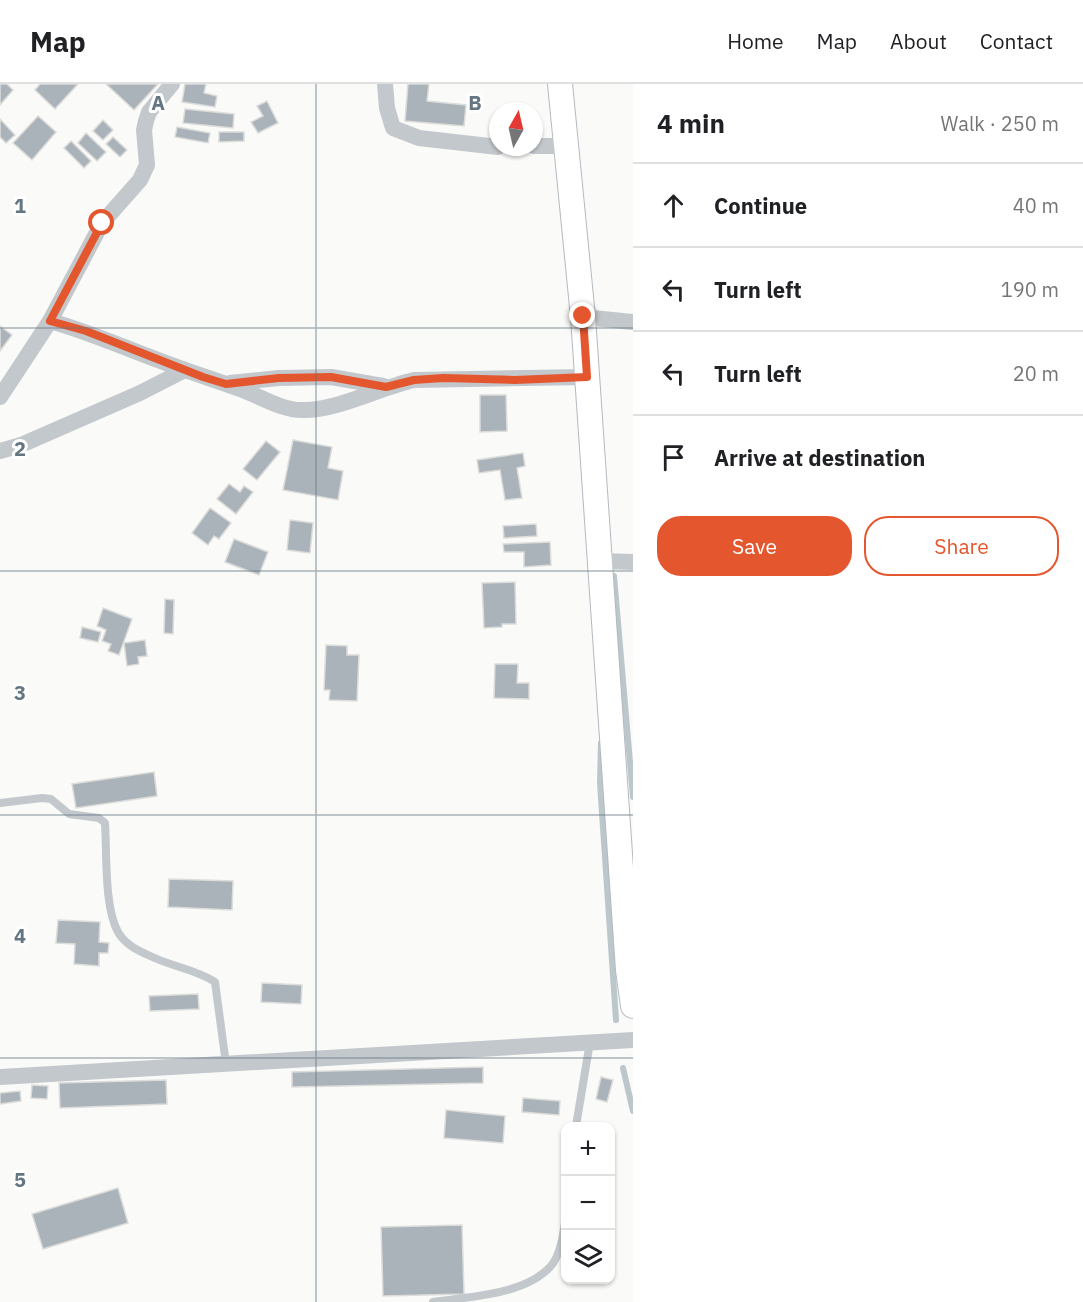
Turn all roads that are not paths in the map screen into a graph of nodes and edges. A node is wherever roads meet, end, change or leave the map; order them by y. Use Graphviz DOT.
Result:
graph roads {
  1 [pos="172,84"];
  2 [pos="385,84"];
  3 [pos="560,84"];
  4 [pos="489,146"];
  5 [pos="543,146"];
  6 [pos="565,146"];
  7 [pos="583,316"];
  8 [pos="50,321"];
  9 [pos="633,322"];
  10 [pos="185,370"];
  11 [pos="587,377"];
  12 [pos="226,384"];
  13 [pos="386,387"];
  14 [pos="0,397"];
  15 [pos="0,451"];
  16 [pos="600,561"];
  17 [pos="633,562"];
  18 [pos="0,803"];
  19 [pos="633,1006"];
  20 [pos="633,1040"];
  21 [pos="590,1042"];
  22 [pos="226,1064"];
  23 [pos="0,1077"];
  24 [pos="577,1122"];
  25 [pos="564,1230"];
  26 [pos="433,1302"];
  1 -- 8 [label="street"];
  2 -- 4 [label="street"];
  3 -- 6 [label="main road"];
  5 -- 6 [label="street"];
  6 -- 7 [label="main road"];
  7 -- 9 [label="street"];
  7 -- 11 [label="main road"];
  8 -- 10 [label="street"];
  8 -- 14 [label="street"];
  10 -- 12 [label="street"];
  10 -- 15 [label="street"];
  11 -- 13 [label="street"];
  11 -- 16 [label="main road"];
  12 -- 13 [label="street"];
  12 -- 13 [label="street"];
  16 -- 17 [label="street"];
  16 -- 19 [label="main road"];
  18 -- 22 [label="lane"];
  20 -- 21 [label="street"];
  21 -- 22 [label="street"];
  21 -- 24 [label="lane"];
  22 -- 23 [label="street"];
  25 -- 26 [label="lane"];
}
